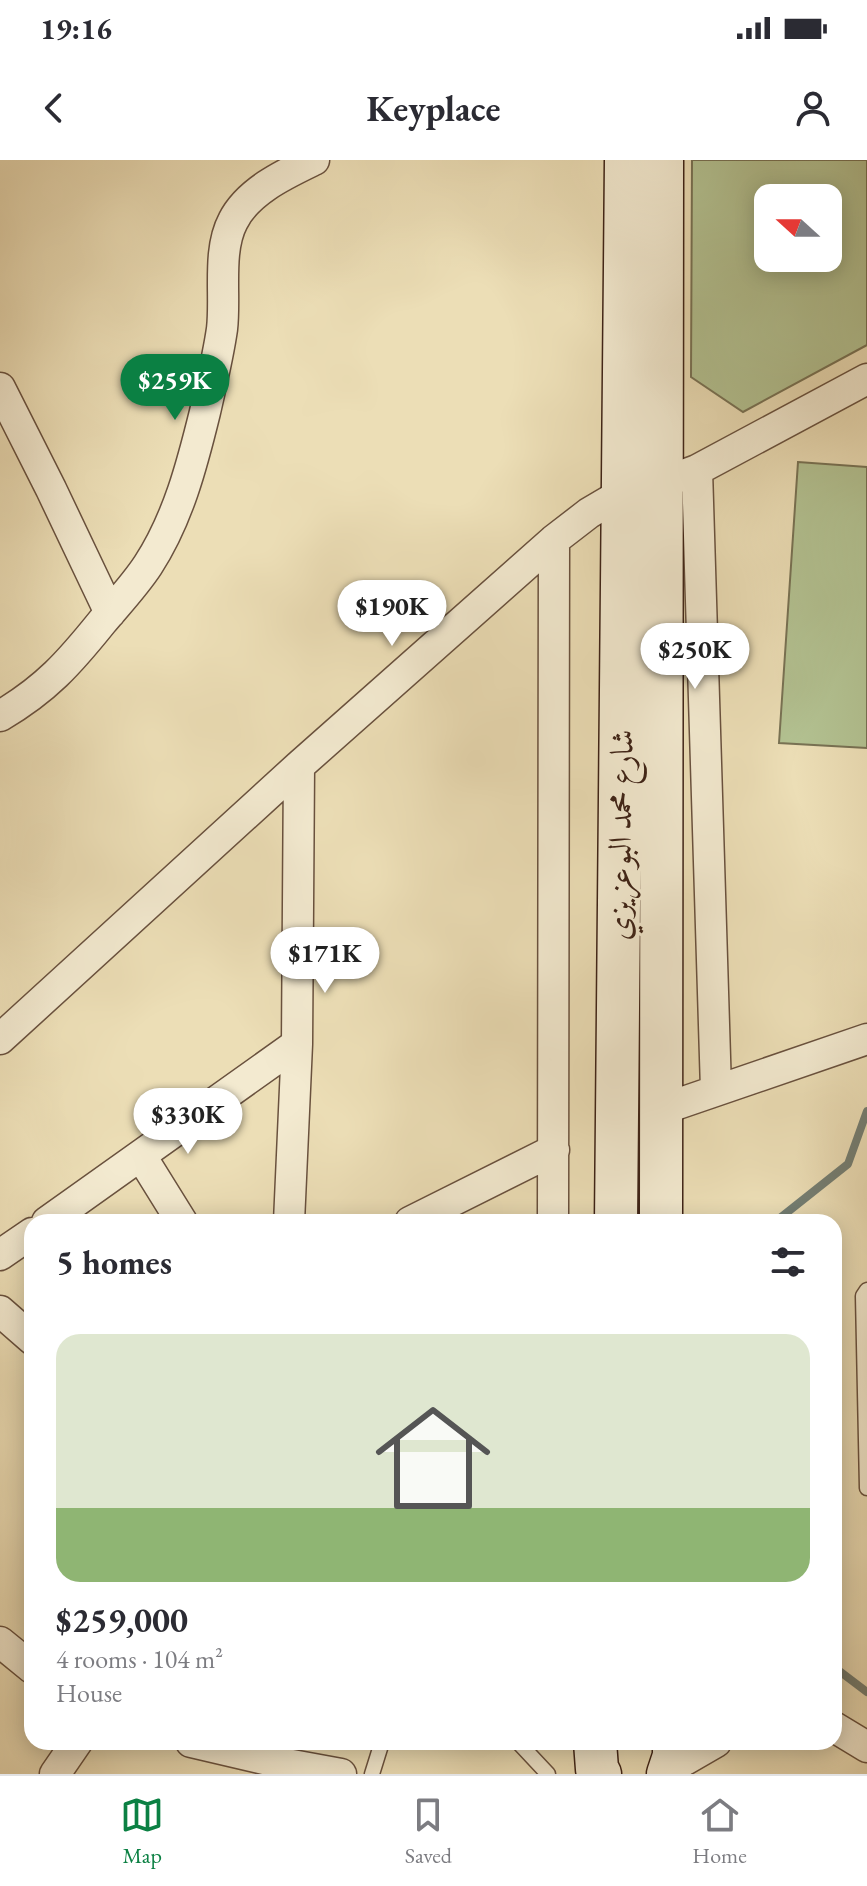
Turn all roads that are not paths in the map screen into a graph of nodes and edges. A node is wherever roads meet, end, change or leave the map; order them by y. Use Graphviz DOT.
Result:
graph roads {
  1 [pos="314,160"];
  2 [pos="626,160"];
  3 [pos="662,160"];
  4 [pos="867,379"];
  5 [pos="0,388"];
  6 [pos="661,482"];
  7 [pos="554,540"];
  8 [pos="110,613"];
  9 [pos="0,716"];
  10 [pos="299,766"];
  11 [pos="0,1039"];
  12 [pos="867,1039"];
  13 [pos="297,1044"];
  14 [pos="716,1090"];
  15 [pos="663,1109"];
  16 [pos="554,1150"];
  17 [pos="141,1156"];
  18 [pos="58,1214"];
  19 [pos="177,1214"];
  20 [pos="289,1214"];
  21 [pos="426,1214"];
  22 [pos="553,1214"];
  23 [pos="616,1214"];
  24 [pos="661,1214"];
  25 [pos="24,1238"];
  26 [pos="0,1255"];
  27 [pos="867,1290"];
  28 [pos="0,1311"];
  29 [pos="24,1332"];
  30 [pos="867,1488"];
  31 [pos="0,1642"];
  32 [pos="24,1662"];
  33 [pos="842,1732"];
  34 [pos="842,1744"];
  35 [pos="867,1749"];
  36 [pos="72,1750"];
  37 [pos="257,1750"];
  38 [pos="380,1750"];
  39 [pos="526,1750"];
  40 [pos="697,1750"];
  41 [pos="282,1753"];
  42 [pos="671,1761"];
  43 [pos="55,1774"];
  44 [pos="341,1774"];
  45 [pos="372,1774"];
  46 [pos="548,1774"];
  1 -- 8 [label="street"];
  2 -- 6 [label="main road, شارع محمد البوعزيزي"];
  3 -- 6 [label="main road, شارع محمد البوعزيزي"];
  4 -- 6 [label="street"];
  5 -- 8 [label="street"];
  6 -- 7 [label="street"];
  6 -- 14 [label="street"];
  6 -- 15 [label="main road, شارع محمد البوعزيزي"];
  6 -- 23 [label="main road, شارع محمد البوعزيزي"];
  7 -- 10 [label="street"];
  7 -- 16 [label="street"];
  8 -- 9 [label="street"];
  10 -- 11 [label="street"];
  10 -- 13 [label="street"];
  12 -- 14 [label="street"];
  13 -- 17 [label="street"];
  13 -- 20 [label="street"];
  14 -- 15 [label="street"];
  15 -- 24 [label="main road, شارع محمد البوعزيزي"];
  16 -- 21 [label="street"];
  16 -- 22 [label="street"];
  17 -- 18 [label="street"];
  17 -- 19 [label="street"];
  25 -- 26 [label="street"];
  27 -- 30 [label="lane"];
  28 -- 29 [label="street"];
  31 -- 32 [label="street"];
  33 -- 35 [label="street"];
  34 -- 35 [label="street"];
  36 -- 43 [label="street"];
  37 -- 41 [label="street"];
  38 -- 45 [label="lane"];
  39 -- 46 [label="lane"];
  40 -- 42 [label="street"];
  41 -- 44 [label="street"];
}
